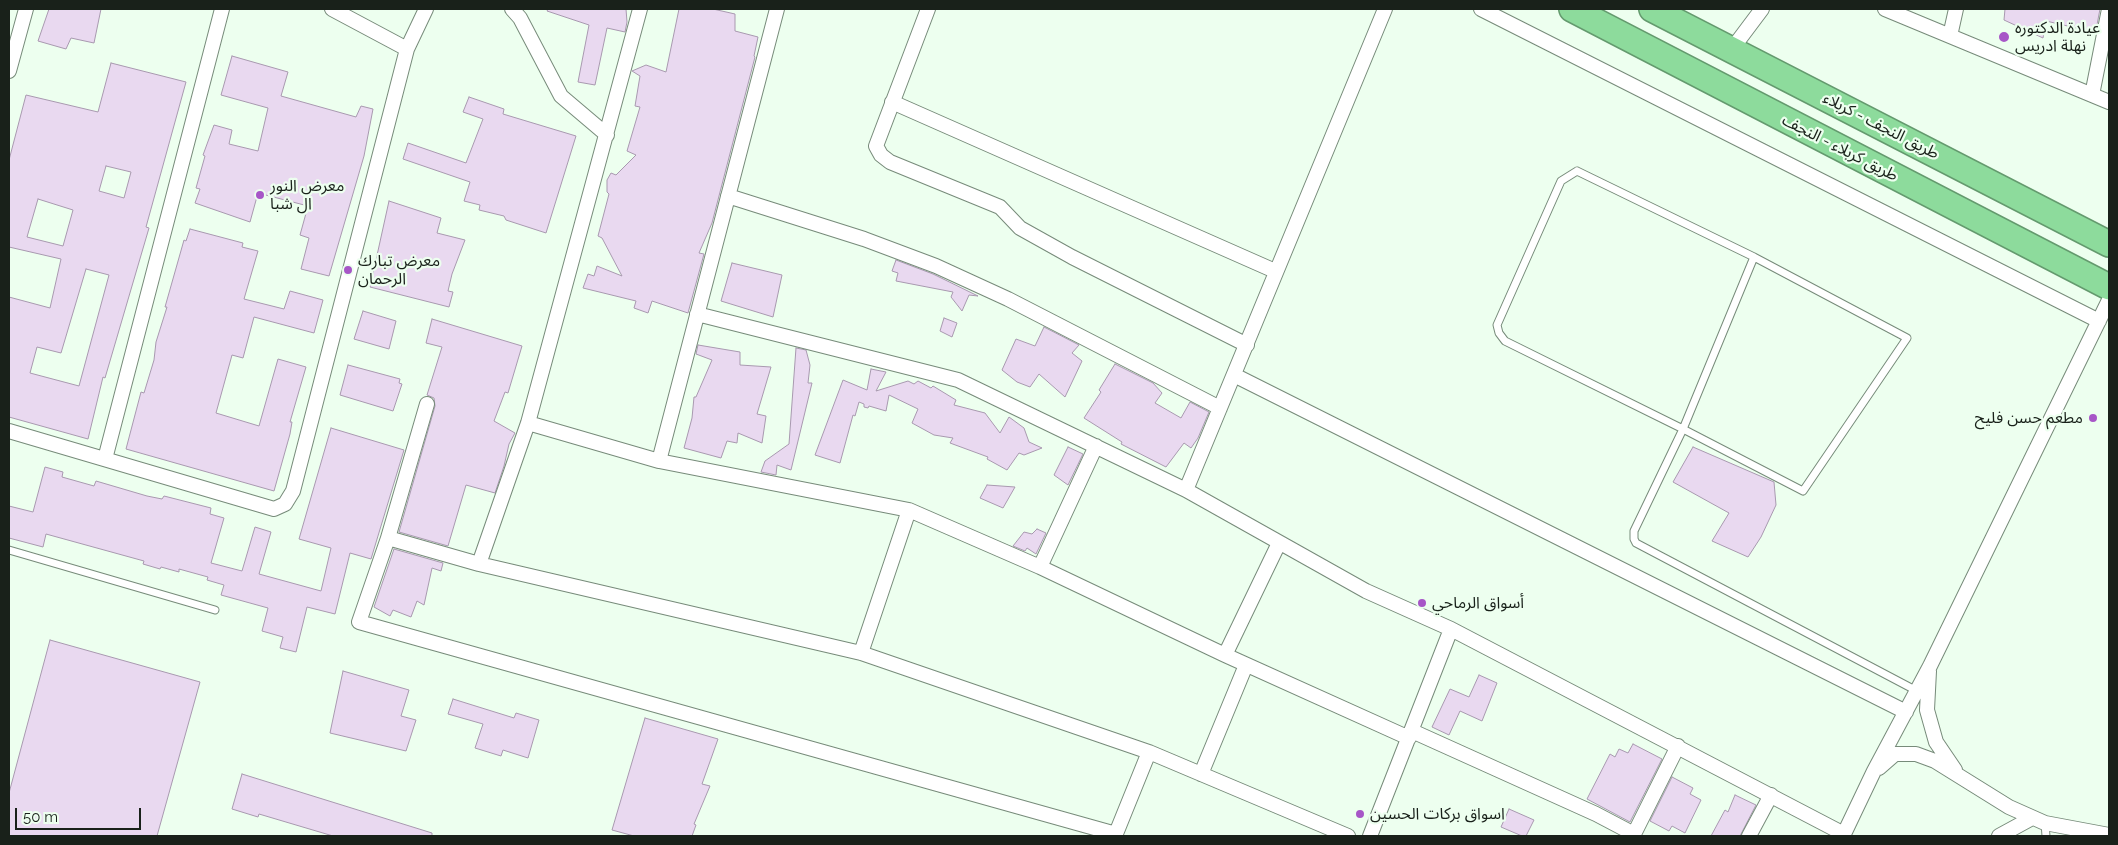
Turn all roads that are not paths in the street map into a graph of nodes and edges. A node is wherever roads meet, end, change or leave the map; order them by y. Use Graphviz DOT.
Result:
graph roads {
  1 [pos="26,9"];
  2 [pos="222,9"];
  3 [pos="332,9"];
  4 [pos="426,9"];
  5 [pos="512,9"];
  6 [pos="640,9"];
  7 [pos="777,9"];
  8 [pos="928,9"];
  9 [pos="1385,9"];
  10 [pos="1481,9"];
  11 [pos="1572,9"];
  12 [pos="1652,9"];
  13 [pos="1762,9"];
  14 [pos="1885,9"];
  15 [pos="1956,9"];
  16 [pos="2108,9"];
  17 [pos="1950,36"];
  18 [pos="407,49"];
  19 [pos="1732,49"];
  20 [pos="9,71"];
  21 [pos="2092,95"];
  22 [pos="892,102"];
  23 [pos="2109,102"];
  24 [pos="607,135"];
  25 [pos="728,196"];
  26 [pos="2109,244"];
  27 [pos="1754,256"];
  28 [pos="1275,271"];
  29 [pos="2109,287"];
  30 [pos="2109,300"];
  31 [pos="698,314"];
  32 [pos="2099,321"];
  33 [pos="1247,344"];
  34 [pos="1234,375"];
  35 [pos="426,404"];
  36 [pos="1220,408"];
  37 [pos="528,423"];
  38 [pos="1683,429"];
  39 [pos="9,432"];
  40 [pos="1096,446"];
  41 [pos="105,459"];
  42 [pos="659,461"];
  43 [pos="1186,490"];
  44 [pos="910,510"];
  45 [pos="388,538"];
  46 [pos="1279,543"];
  47 [pos="9,550"];
  48 [pos="479,564"];
  49 [pos="1040,567"];
  50 [pos="215,610"];
  51 [pos="1452,629"];
  52 [pos="860,653"];
  53 [pos="1225,655"];
  54 [pos="1246,664"];
  55 [pos="1930,666"];
  56 [pos="1917,691"];
  57 [pos="1906,712"];
  58 [pos="1410,734"];
  59 [pos="1678,746"];
  60 [pos="1149,752"];
  61 [pos="1874,771"];
  62 [pos="1201,774"];
  63 [pos="1959,775"];
  64 [pos="1770,795"];
  65 [pos="2041,826"];
  66 [pos="1116,835"];
  67 [pos="1633,835"];
  68 [pos="1843,835"];
  69 [pos="2109,835"];
  70 [pos="1348,836"];
  71 [pos="1370,836"];
  72 [pos="1749,836"];
  73 [pos="1999,836"];
  1 -- 20 [label="street"];
  2 -- 41 [label="street"];
  3 -- 18 [label="street"];
  4 -- 18 [label="street"];
  5 -- 24 [label="street"];
  6 -- 24 [label="street"];
  7 -- 25 [label="street"];
  8 -- 22 [label="street"];
  9 -- 28 [label="street"];
  10 -- 32 [label="street"];
  11 -- 29 [label="highway, طريق کربلاء - النجف"];
  12 -- 19 [label="highway, طريق النجف - کربلاء"];
  13 -- 19 [label="street"];
  14 -- 17 [label="street"];
  15 -- 17 [label="street"];
  16 -- 21 [label="street"];
  17 -- 21 [label="street"];
  18 -- 41 [label="street"];
  19 -- 26 [label="highway, طريق النجف - کربلاء"];
  21 -- 23 [label="street"];
  22 -- 28 [label="street"];
  22 -- 33 [label="street"];
  24 -- 37 [label="street"];
  25 -- 31 [label="street"];
  25 -- 36 [label="street"];
  27 -- 38 [label="lane"];
  27 -- 38 [label="lane"];
  27 -- 38 [label="lane"];
  28 -- 33 [label="street"];
  30 -- 32 [label="street"];
  31 -- 40 [label="street"];
  31 -- 42 [label="street"];
  32 -- 55 [label="street"];
  33 -- 34 [label="street"];
  34 -- 36 [label="street"];
  34 -- 57 [label="street"];
  35 -- 45 [label="street"];
  36 -- 43 [label="street"];
  37 -- 42 [label="street"];
  37 -- 48 [label="street"];
  38 -- 56 [label="lane"];
  39 -- 41 [label="street"];
  40 -- 43 [label="street"];
  40 -- 49 [label="street"];
  42 -- 44 [label="street"];
  43 -- 46 [label="street"];
  44 -- 49 [label="street"];
  44 -- 52 [label="street"];
  45 -- 48 [label="street"];
  45 -- 66 [label="street"];
  46 -- 51 [label="street"];
  46 -- 53 [label="street"];
  47 -- 50 [label="lane"];
  48 -- 52 [label="street"];
  49 -- 53 [label="street"];
  51 -- 58 [label="street"];
  51 -- 59 [label="street"];
  52 -- 60 [label="street"];
  53 -- 54 [label="street"];
  54 -- 58 [label="street"];
  54 -- 62 [label="street"];
  55 -- 56 [label="street"];
  55 -- 63 [label="street"];
  56 -- 57 [label="street"];
  57 -- 61 [label="street"];
  58 -- 67 [label="street"];
  58 -- 71 [label="street"];
  59 -- 64 [label="street"];
  59 -- 67 [label="street"];
  60 -- 62 [label="street"];
  60 -- 66 [label="street"];
  61 -- 63 [label="street"];
  61 -- 68 [label="street"];
  62 -- 70 [label="street"];
  63 -- 65 [label="street"];
  64 -- 68 [label="street"];
  64 -- 72 [label="street"];
  65 -- 69 [label="street"];
  65 -- 73 [label="street"];
}
